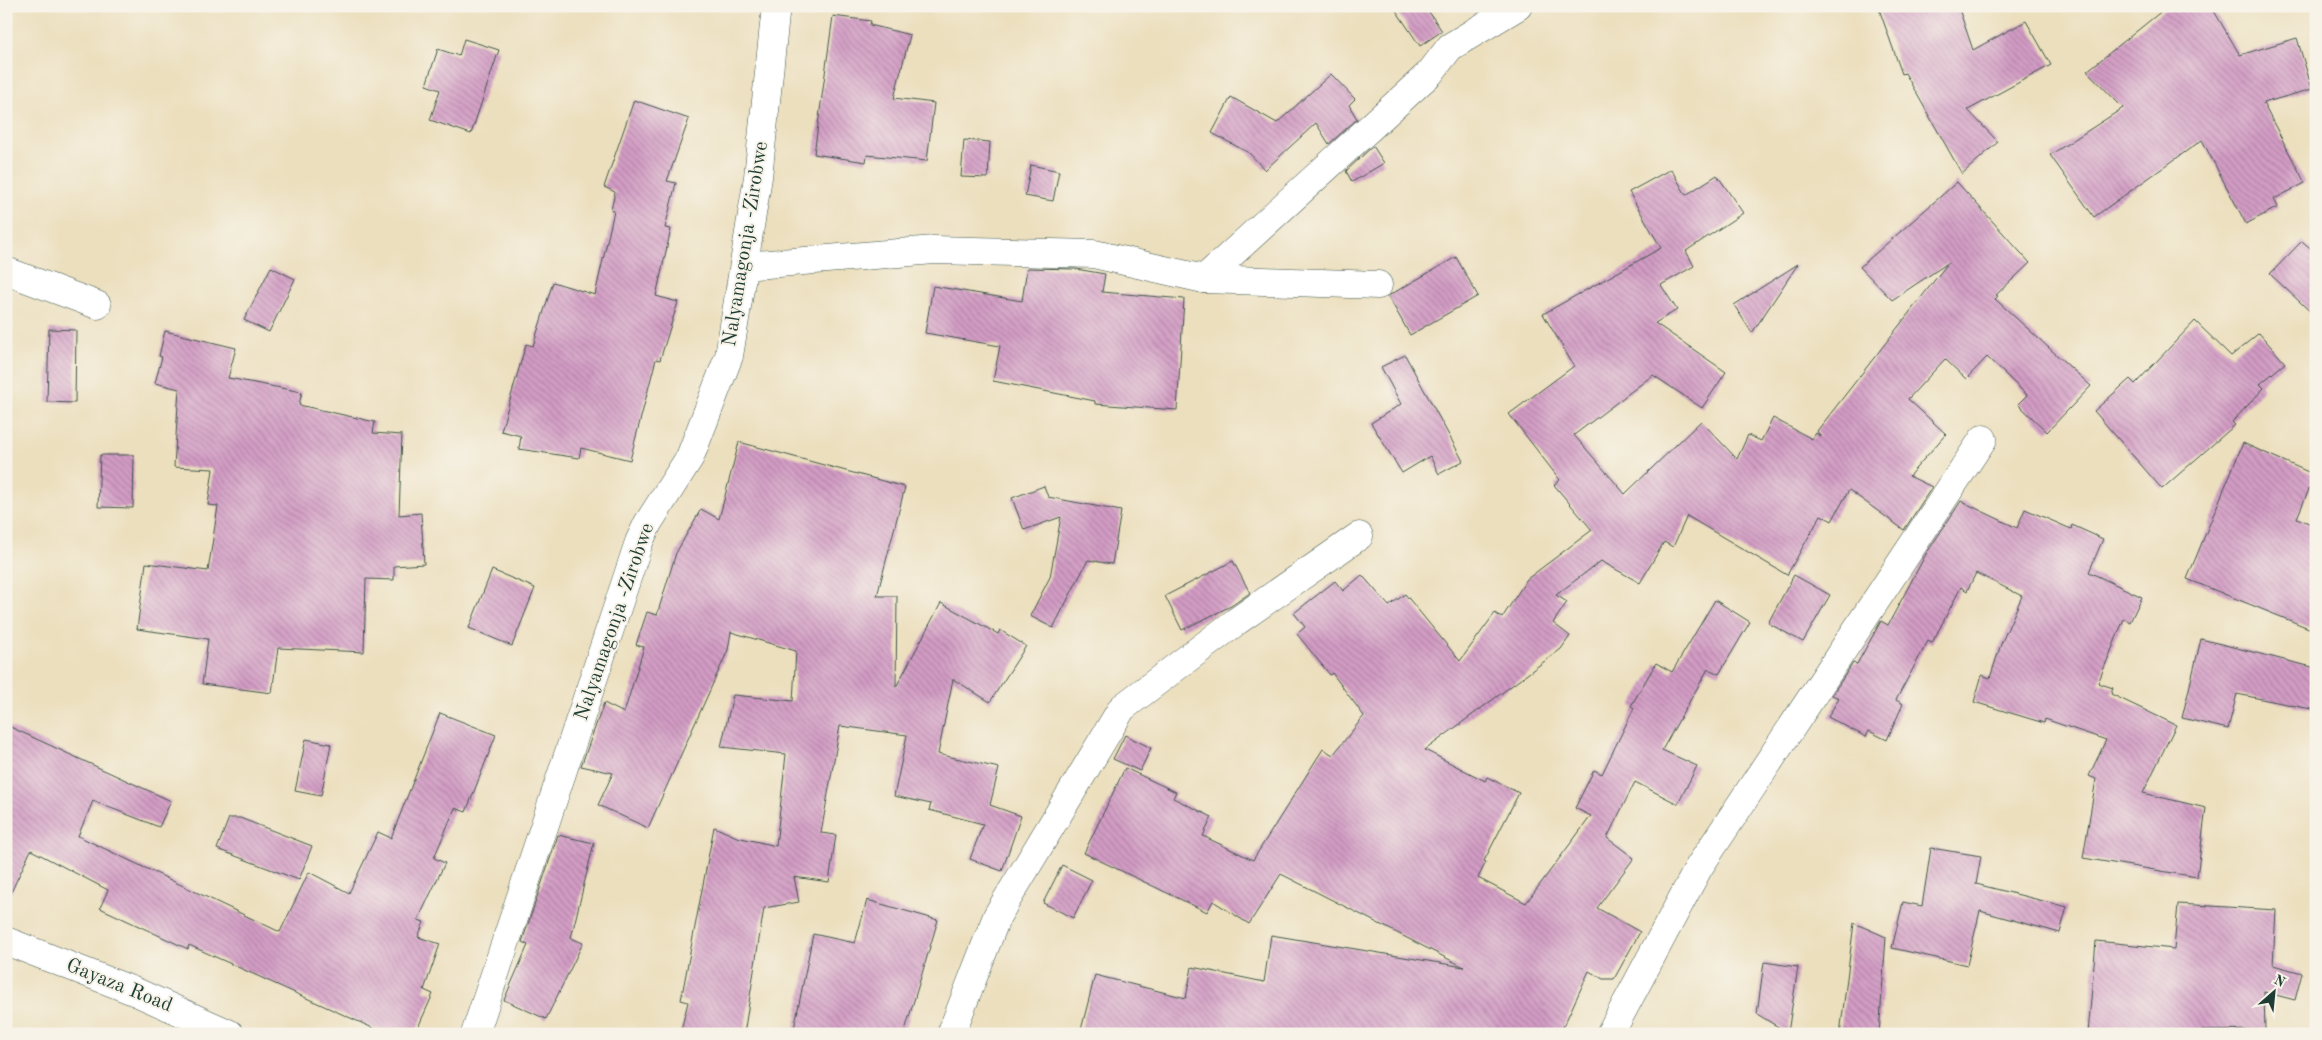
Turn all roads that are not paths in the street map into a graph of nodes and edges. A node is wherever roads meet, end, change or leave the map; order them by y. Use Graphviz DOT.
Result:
graph roads {
  1 [pos="776,6"];
  2 [pos="1518,6"];
  3 [pos="744,266"];
  4 [pos="6,271"];
  5 [pos="1204,279"];
  6 [pos="1378,285"];
  7 [pos="97,305"];
  8 [pos="1983,439"];
  9 [pos="1359,536"];
  10 [pos="6,941"];
  11 [pos="230,1034"];
  12 [pos="475,1034"];
  13 [pos="951,1034"];
  14 [pos="1610,1034"];
  1 -- 3 [label="street, Nalyamagonja -Zirobwe"];
  2 -- 5 [label="street"];
  3 -- 5 [label="street"];
  3 -- 12 [label="street, Nalyamagonja -Zirobwe"];
  4 -- 7 [label="street"];
  5 -- 6 [label="street"];
  8 -- 14 [label="street"];
  9 -- 13 [label="street"];
  10 -- 11 [label="street, Gayaza Road"];
}
